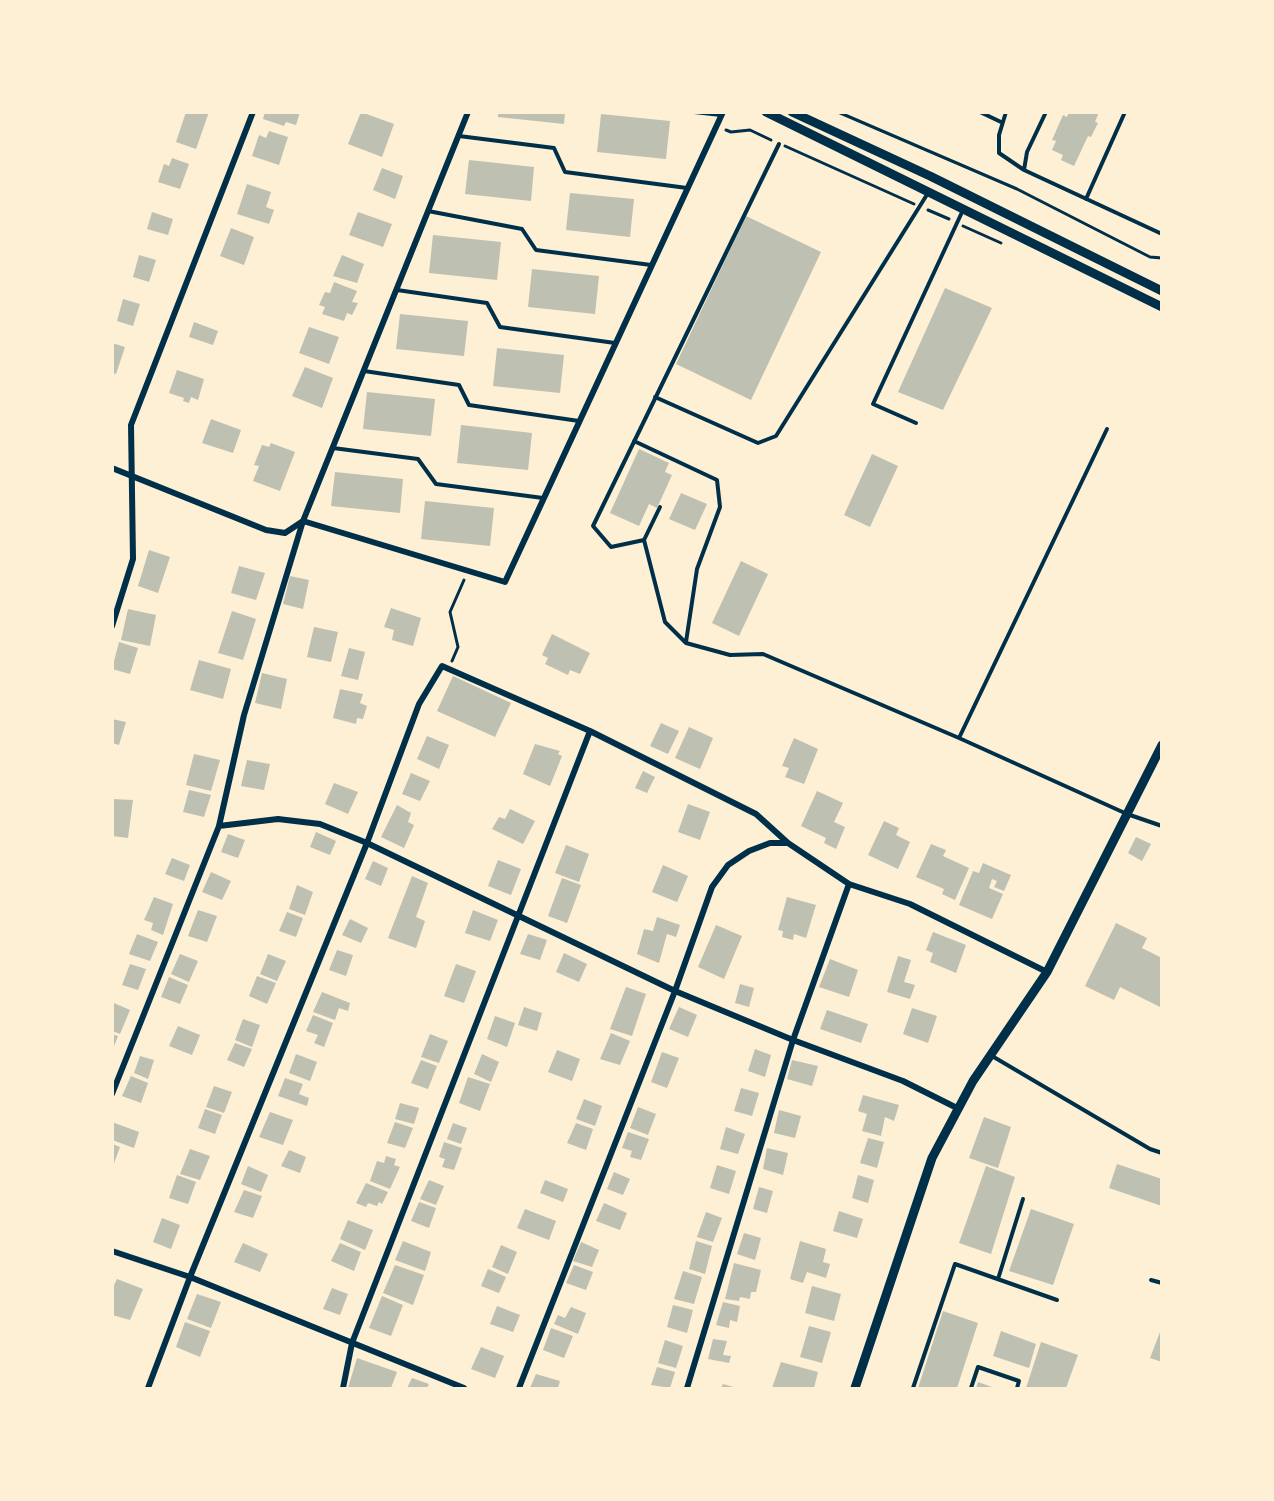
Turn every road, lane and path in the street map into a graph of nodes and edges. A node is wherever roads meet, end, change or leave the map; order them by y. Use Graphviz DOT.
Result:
graph roads {
  1 [pos="253,112"];
  2 [pos="468,112"];
  3 [pos="694,112"];
  4 [pos="766,112"];
  5 [pos="792,112"];
  6 [pos="838,112"];
  7 [pos="980,112"];
  8 [pos="1006,112"];
  9 [pos="1046,112"];
  10 [pos="1125,112"];
  11 [pos="720,119"];
  12 [pos="1002,122"];
  13 [pos="459,136"];
  14 [pos="779,144"];
  15 [pos="1024,170"];
  16 [pos="688,188"];
  17 [pos="929,193"];
  18 [pos="1086,199"];
  19 [pos="920,206"];
  20 [pos="963,210"];
  21 [pos="428,211"];
  22 [pos="957,223"];
  23 [pos="1161,234"];
  24 [pos="1008,245"];
  25 [pos="1161,258"];
  26 [pos="651,266"];
  27 [pos="397,290"];
  28 [pos="1161,291"];
  29 [pos="1161,307"];
  30 [pos="615,343"];
  31 [pos="364,371"];
  32 [pos="655,397"];
  33 [pos="579,421"];
  34 [pos="916,423"];
  35 [pos="1107,429"];
  36 [pos="634,441"];
  37 [pos="333,448"];
  38 [pos="112,468"];
  39 [pos="131,476"];
  40 [pos="543,498"];
  41 [pos="660,507"];
  42 [pos="303,521"];
  43 [pos="644,540"];
  44 [pos="468,571"];
  45 [pos="112,626"];
  46 [pos="686,643"];
  47 [pos="446,667"];
  48 [pos="590,731"];
  49 [pos="959,738"];
  50 [pos="1161,745"];
  51 [pos="1127,814"];
  52 [pos="219,826"];
  53 [pos="1161,826"];
  54 [pos="367,843"];
  55 [pos="788,843"];
  56 [pos="849,884"];
  57 [pos="520,915"];
  58 [pos="1047,972"];
  59 [pos="675,991"];
  60 [pos="793,1040"];
  61 [pos="992,1055"];
  62 [pos="112,1094"];
  63 [pos="957,1108"];
  64 [pos="1161,1153"];
  65 [pos="1023,1199"];
  66 [pos="112,1251"];
  67 [pos="190,1277"];
  68 [pos="998,1279"];
  69 [pos="1151,1280"];
  70 [pos="1161,1283"];
  71 [pos="1057,1300"];
  72 [pos="352,1343"];
  73 [pos="148,1389"];
  74 [pos="342,1389"];
  75 [pos="464,1389"];
  76 [pos="519,1389"];
  77 [pos="687,1389"];
  78 [pos="855,1389"];
  79 [pos="913,1389"];
  80 [pos="971,1389"];
  81 [pos="1017,1389"];
  1 -- 39 [label="street"];
  2 -- 13 [label="street"];
  3 -- 11 [label="lane"];
  4 -- 17 [label="street"];
  5 -- 28 [label="street"];
  6 -- 25 [label="path"];
  7 -- 12 [label="lane"];
  8 -- 12 [label="lane"];
  9 -- 15 [label="lane"];
  10 -- 18 [label="lane"];
  11 -- 14 [label="path"];
  11 -- 16 [label="street"];
  12 -- 15 [label="lane"];
  13 -- 16 [label="lane"];
  13 -- 21 [label="street"];
  14 -- 19 [label="path"];
  14 -- 32 [label="lane"];
  15 -- 18 [label="lane"];
  16 -- 26 [label="street"];
  17 -- 19 [label="lane"];
  17 -- 20 [label="street"];
  18 -- 23 [label="lane"];
  19 -- 22 [label="path"];
  19 -- 32 [label="lane"];
  20 -- 22 [label="lane"];
  20 -- 29 [label="street"];
  21 -- 26 [label="lane"];
  21 -- 27 [label="street"];
  22 -- 24 [label="path"];
  22 -- 34 [label="lane"];
  26 -- 30 [label="street"];
  27 -- 30 [label="lane"];
  27 -- 31 [label="street"];
  30 -- 33 [label="street"];
  31 -- 33 [label="lane"];
  31 -- 37 [label="street"];
  32 -- 36 [label="lane"];
  33 -- 40 [label="street"];
  35 -- 49 [label="lane"];
  36 -- 43 [label="lane"];
  36 -- 46 [label="lane"];
  37 -- 40 [label="lane"];
  37 -- 42 [label="street"];
  38 -- 39 [label="street"];
  39 -- 42 [label="street"];
  39 -- 45 [label="street"];
  40 -- 44 [label="street"];
  41 -- 43 [label="lane"];
  42 -- 44 [label="street"];
  42 -- 52 [label="street"];
  43 -- 46 [label="lane"];
  44 -- 47 [label="path"];
  46 -- 49 [label="lane"];
  47 -- 48 [label="street"];
  47 -- 54 [label="street"];
  48 -- 55 [label="street"];
  48 -- 57 [label="street"];
  49 -- 51 [label="lane"];
  50 -- 51 [label="street"];
  51 -- 53 [label="lane"];
  51 -- 58 [label="street"];
  52 -- 54 [label="street"];
  52 -- 62 [label="street"];
  54 -- 57 [label="street"];
  54 -- 67 [label="street"];
  55 -- 56 [label="street"];
  55 -- 59 [label="street"];
  56 -- 58 [label="street"];
  56 -- 60 [label="street"];
  57 -- 59 [label="street"];
  57 -- 72 [label="street"];
  58 -- 61 [label="street"];
  59 -- 60 [label="street"];
  59 -- 76 [label="street"];
  60 -- 63 [label="street"];
  60 -- 77 [label="street"];
  61 -- 63 [label="street"];
  61 -- 64 [label="lane"];
  63 -- 78 [label="street"];
  65 -- 68 [label="lane"];
  66 -- 67 [label="street"];
  67 -- 72 [label="street"];
  67 -- 73 [label="street"];
  68 -- 71 [label="lane"];
  68 -- 79 [label="lane"];
  69 -- 70 [label="lane"];
  72 -- 74 [label="street"];
  72 -- 75 [label="street"];
  80 -- 81 [label="lane"];
}
